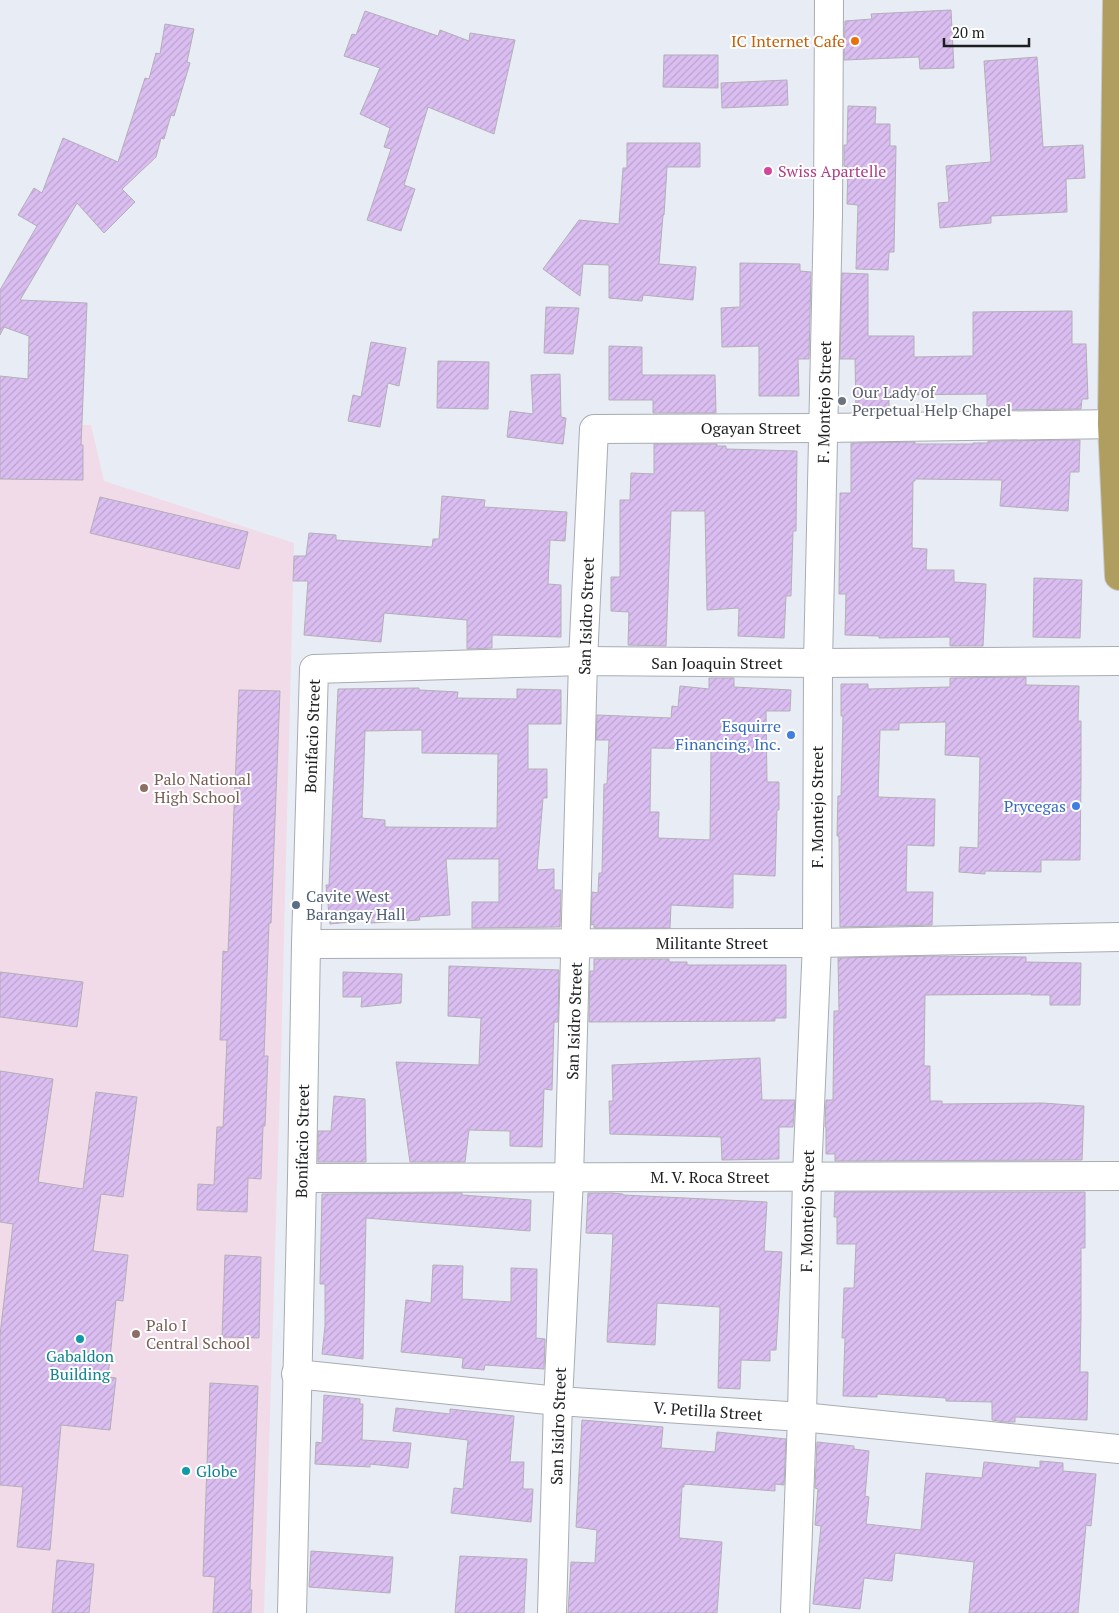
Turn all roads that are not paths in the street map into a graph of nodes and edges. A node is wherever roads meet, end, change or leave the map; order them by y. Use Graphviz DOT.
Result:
graph roads {
  1 [pos="829,0"];
  2 [pos="1117,0"];
  3 [pos="1118,140"];
  4 [pos="1115,424"];
  5 [pos="824,428"];
  6 [pos="594,429"];
  7 [pos="1119,576"];
  8 [pos="1119,661"];
  9 [pos="583,662"];
  10 [pos="818,663"];
  11 [pos="314,669"];
  12 [pos="1119,937"];
  13 [pos="817,942"];
  14 [pos="576,943"];
  15 [pos="306,944"];
  16 [pos="807,1176"];
  17 [pos="1119,1176"];
  18 [pos="302,1178"];
  19 [pos="569,1178"];
  20 [pos="296,1374"];
  21 [pos="558,1401"];
  22 [pos="802,1417"];
  23 [pos="1119,1449"];
  24 [pos="292,1613"];
  25 [pos="552,1613"];
  26 [pos="795,1613"];
  1 -- 5 [label="street, F. Montejo Street"];
  2 -- 3 [label="highway"];
  3 -- 4 [label="highway"];
  4 -- 5 [label="street, Ogayan Street"];
  4 -- 7 [label="highway"];
  5 -- 6 [label="street, Ogayan Street"];
  5 -- 10 [label="street, F. Montejo Street"];
  6 -- 9 [label="street, San Isidro Street"];
  8 -- 10 [label="street, San Joaquin Street"];
  9 -- 10 [label="street, San Joaquin Street"];
  9 -- 11 [label="street, San Joaquin Street"];
  9 -- 14 [label="street, San Isidro Street"];
  10 -- 13 [label="street, F. Montejo Street"];
  11 -- 15 [label="street, Bonifacio Street"];
  12 -- 13 [label="street, Militante Street"];
  13 -- 14 [label="street, Militante Street"];
  13 -- 16 [label="street, F. Montejo Street"];
  14 -- 15 [label="street, Militante Street"];
  14 -- 19 [label="street, San Isidro Street"];
  15 -- 18 [label="street, Bonifacio Street"];
  16 -- 17 [label="street, M. V. Roca Street"];
  16 -- 19 [label="street, M. V. Roca Street"];
  16 -- 22 [label="street, F. Montejo Street"];
  18 -- 19 [label="street, M. V. Roca Street"];
  18 -- 20 [label="street, Bonifacio Street"];
  19 -- 21 [label="street, San Isidro Street"];
  20 -- 21 [label="street, V. Petilla Street"];
  20 -- 24 [label="street, Bonifacio Street"];
  21 -- 22 [label="street, V. Petilla Street"];
  21 -- 25 [label="street, San Isidro Street"];
  22 -- 23 [label="street, V. Petilla Street"];
  22 -- 26 [label="street, F. Montejo Street"];
}
